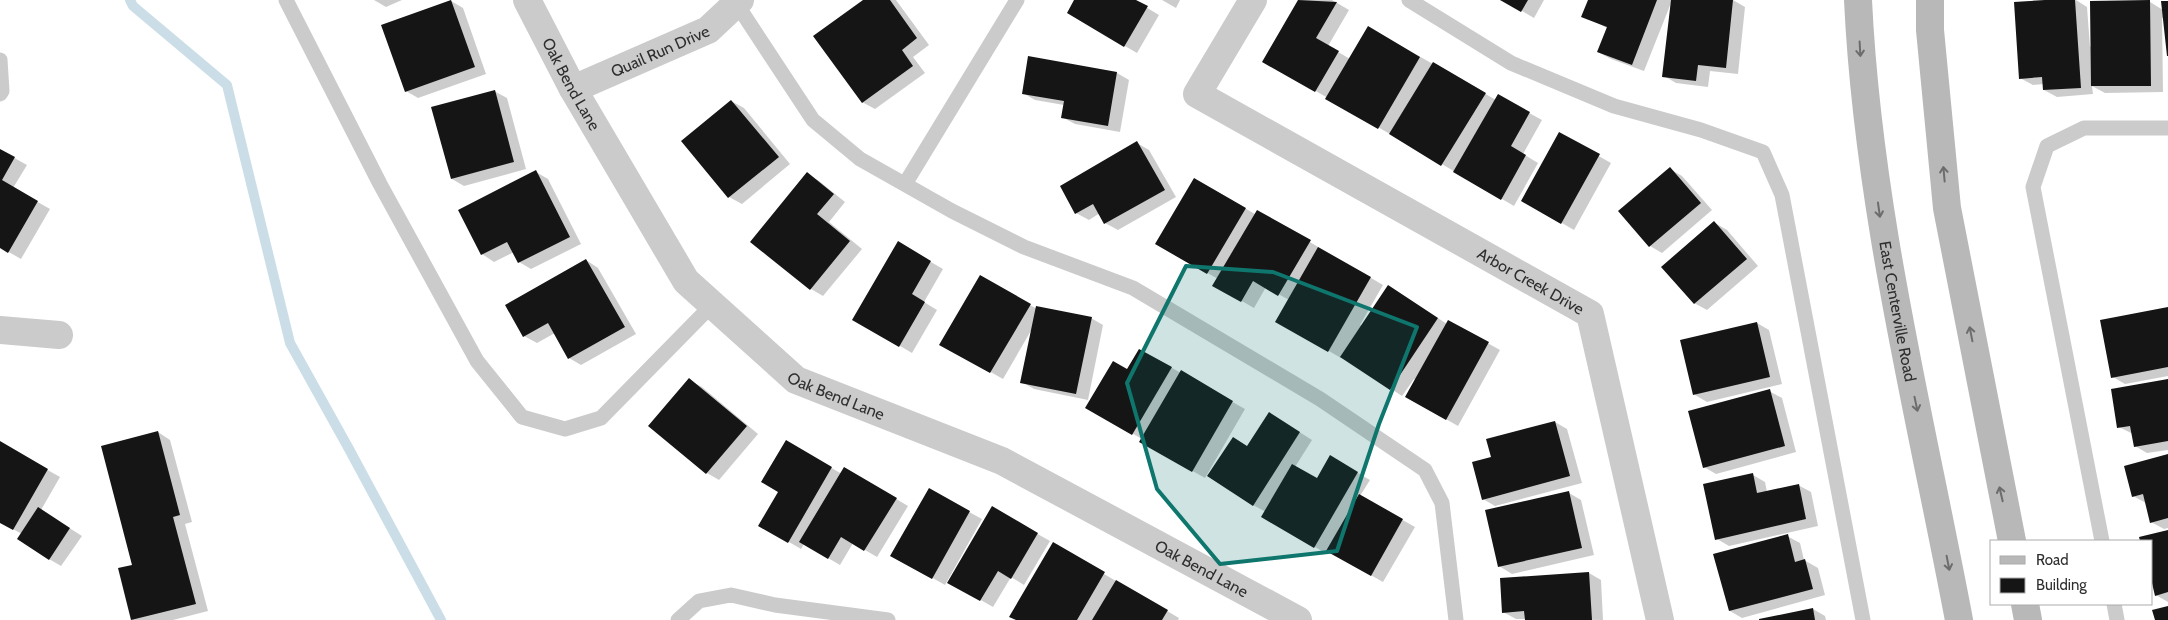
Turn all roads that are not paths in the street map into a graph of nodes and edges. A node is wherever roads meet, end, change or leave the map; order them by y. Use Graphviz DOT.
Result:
graph roads {
  1 [pos="286,0"];
  2 [pos="527,0"];
  3 [pos="1017,0"];
  4 [pos="1253,0"];
  5 [pos="1409,0"];
  6 [pos="1858,0"];
  7 [pos="1930,0"];
  8 [pos="737,1"];
  9 [pos="0,60"];
  10 [pos="573,89"];
  11 [pos="0,94"];
  12 [pos="2168,128"];
  13 [pos="905,184"];
  14 [pos="712,305"];
  15 [pos="0,330"];
  16 [pos="60,335"];
  17 [pos="2012,540"];
  18 [pos="2102,540"];
  19 [pos="2025,605"];
  20 [pos="2114,605"];
  21 [pos="678,620"];
  22 [pos="888,620"];
  23 [pos="1298,620"];
  24 [pos="1456,620"];
  25 [pos="1660,620"];
  26 [pos="1863,620"];
  27 [pos="1959,620"];
  28 [pos="2028,620"];
  29 [pos="2117,620"];
  1 -- 14 [label="lane"];
  2 -- 10 [label="street, Oak Bend Lane"];
  3 -- 13 [label="lane"];
  4 -- 25 [label="street, Arbor Creek Drive"];
  5 -- 26 [label="lane"];
  6 -- 27 [label="main road, East Centerville Road, one-way"];
  17 -- 7 [label="main road, one-way"];
  8 -- 10 [label="street, Quail Run Drive"];
  8 -- 13 [label="lane"];
  9 -- 11 [label="lane"];
  10 -- 14 [label="street, Oak Bend Lane"];
  12 -- 18 [label="lane"];
  13 -- 24 [label="lane"];
  14 -- 23 [label="street, Oak Bend Lane"];
  15 -- 16 [label="street"];
  19 -- 28 [label="main road"];
  20 -- 29 [label="lane"];
  21 -- 22 [label="lane"];
}
